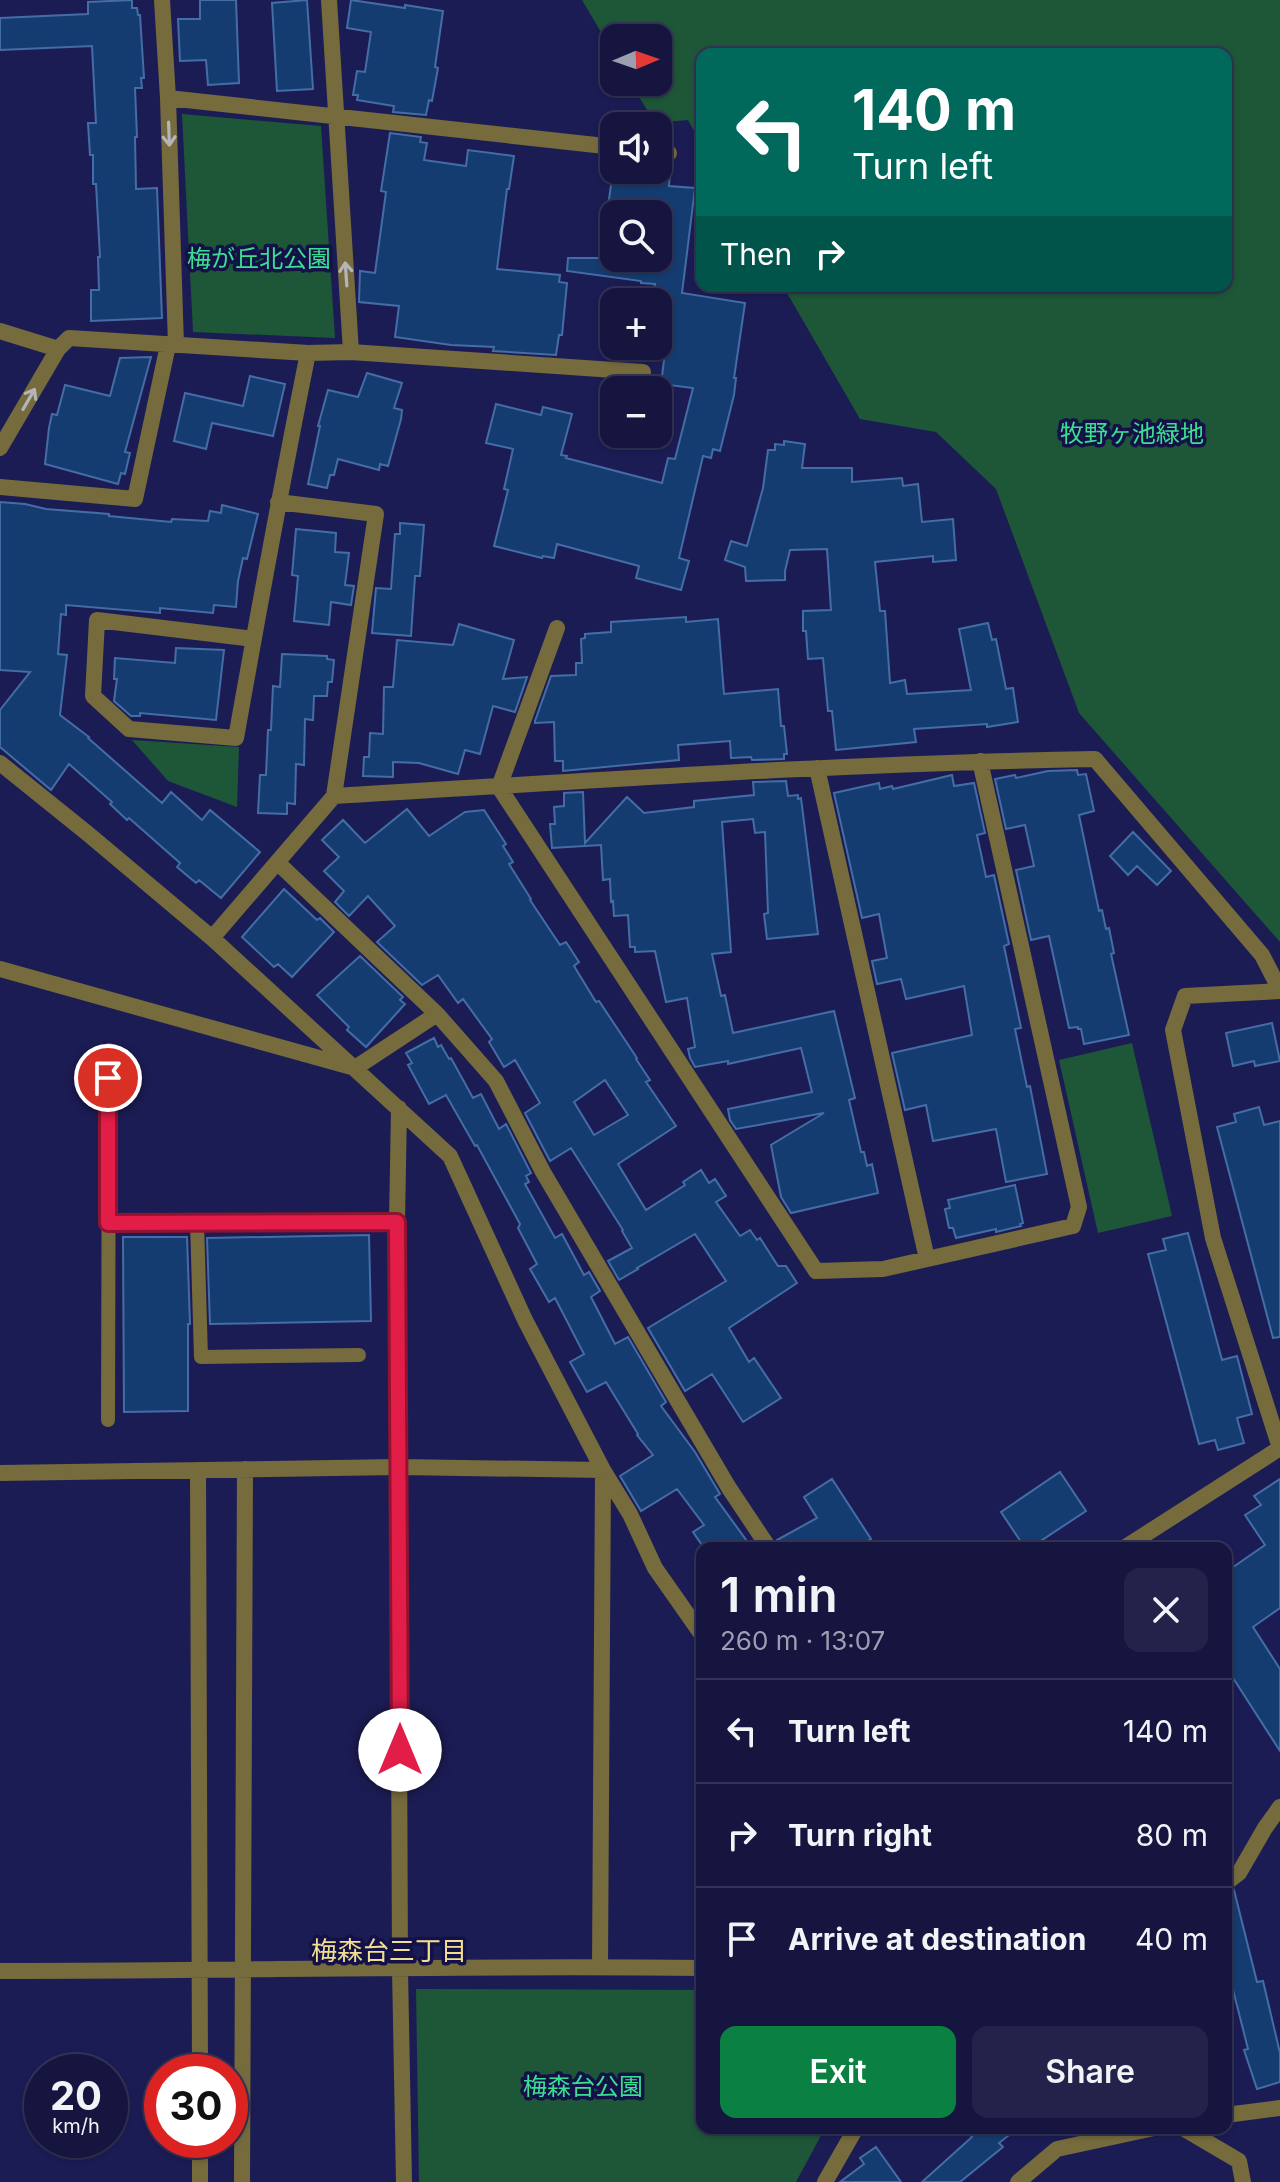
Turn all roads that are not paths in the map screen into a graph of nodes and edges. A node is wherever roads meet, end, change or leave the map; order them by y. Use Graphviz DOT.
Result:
graph roads {
  1 [pos="162,0"];
  2 [pos="329,0"];
  3 [pos="168,98"];
  4 [pos="335,117"];
  5 [pos="600,145"];
  6 [pos="0,331"];
  7 [pos="172,345"];
  8 [pos="58,349"];
  9 [pos="351,352"];
  10 [pos="308,353"];
  11 [pos="643,372"];
  12 [pos="0,448"];
  13 [pos="0,487"];
  14 [pos="278,502"];
  15 [pos="557,628"];
  16 [pos="254,639"];
  17 [pos="980,761"];
  18 [pos="0,763"];
  19 [pos="817,768"];
  20 [pos="499,787"];
  21 [pos="334,796"];
  22 [pos="278,863"];
  23 [pos="212,938"];
  24 [pos="0,969"];
  25 [pos="1280,991"];
  26 [pos="437,1014"];
  27 [pos="109,1050"];
  28 [pos="355,1068"];
  29 [pos="399,1108"];
  30 [pos="197,1222"];
  31 [pos="397,1222"];
  32 [pos="108,1223"];
  33 [pos="927,1259"];
  34 [pos="359,1355"];
  35 [pos="108,1420"];
  36 [pos="1280,1448"];
  37 [pos="399,1467"];
  38 [pos="245,1469"];
  39 [pos="198,1470"];
  40 [pos="603,1470"];
  41 [pos="0,1473"];
  42 [pos="765,1542"];
  43 [pos="1133,1542"];
  44 [pos="696,1626"];
  45 [pos="1280,1807"];
  46 [pos="1232,1878"];
  47 [pos="600,1967"];
  48 [pos="696,1968"];
  49 [pos="400,1969"];
  50 [pos="0,1971"];
  51 [pos="199,1971"];
  52 [pos="242,1971"];
  53 [pos="200,2054"];
  54 [pos="1280,2108"];
  55 [pos="1232,2114"];
  56 [pos="853,2134"];
  57 [pos="1126,2134"];
  58 [pos="1193,2134"];
  59 [pos="200,2158"];
  60 [pos="200,2182"];
  61 [pos="242,2182"];
  62 [pos="404,2182"];
  63 [pos="825,2182"];
  64 [pos="1018,2182"];
  65 [pos="1243,2182"];
  1 -- 3 [label="street"];
  2 -- 4 [label="street"];
  3 -- 4 [label="street"];
  3 -- 7 [label="street, one-way"];
  4 -- 5 [label="street"];
  9 -- 4 [label="street, one-way"];
  6 -- 8 [label="street"];
  7 -- 8 [label="street"];
  7 -- 10 [label="street"];
  7 -- 13 [label="street"];
  12 -- 8 [label="street, one-way"];
  9 -- 10 [label="street"];
  9 -- 11 [label="street"];
  10 -- 14 [label="street"];
  14 -- 16 [label="street"];
  14 -- 21 [label="street"];
  15 -- 20 [label="street"];
  16 -- 16 [label="street"];
  17 -- 19 [label="street"];
  17 -- 25 [label="street"];
  17 -- 33 [label="street"];
  18 -- 23 [label="street"];
  19 -- 20 [label="street"];
  19 -- 33 [label="street"];
  20 -- 21 [label="street"];
  20 -- 33 [label="street"];
  21 -- 22 [label="street"];
  22 -- 23 [label="street"];
  22 -- 26 [label="street"];
  23 -- 28 [label="street"];
  24 -- 28 [label="street"];
  25 -- 36 [label="street"];
  26 -- 28 [label="street"];
  26 -- 42 [label="street"];
  27 -- 32 [label="lane"];
  28 -- 29 [label="street"];
  29 -- 31 [label="street"];
  29 -- 40 [label="street"];
  30 -- 31 [label="lane"];
  30 -- 32 [label="lane"];
  30 -- 34 [label="lane"];
  31 -- 37 [label="street"];
  32 -- 35 [label="lane"];
  36 -- 43 [label="street"];
  37 -- 38 [label="street"];
  37 -- 40 [label="street"];
  37 -- 49 [label="street"];
  38 -- 39 [label="street"];
  38 -- 52 [label="street"];
  39 -- 41 [label="street"];
  39 -- 51 [label="street"];
  40 -- 44 [label="street"];
  40 -- 47 [label="street"];
  45 -- 46 [label="street"];
  47 -- 48 [label="street"];
  47 -- 49 [label="street"];
  49 -- 52 [label="street"];
  49 -- 62 [label="street"];
  50 -- 51 [label="street"];
  51 -- 52 [label="street"];
  51 -- 53 [label="street"];
  52 -- 61 [label="street"];
  54 -- 55 [label="street"];
  56 -- 63 [label="street"];
  57 -- 64 [label="street"];
  58 -- 65 [label="street"];
  59 -- 60 [label="street"];
}
